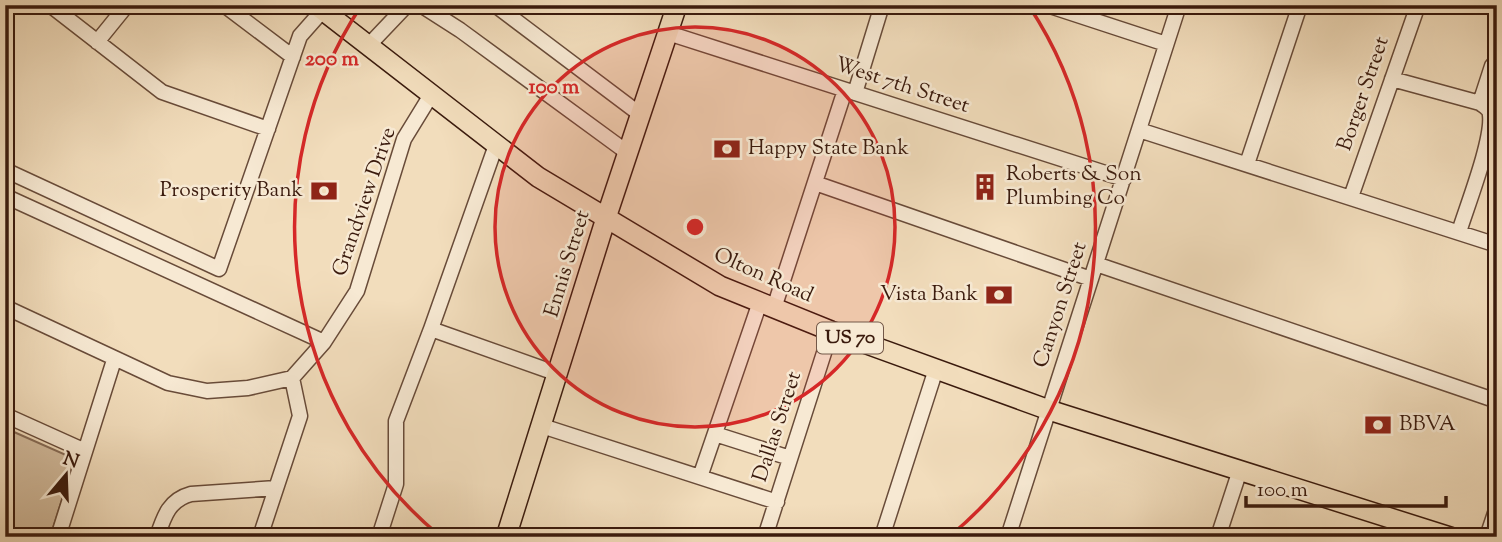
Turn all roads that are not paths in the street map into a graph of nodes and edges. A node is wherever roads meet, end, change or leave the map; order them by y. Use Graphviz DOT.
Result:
graph roads {
  1 [pos="50,5"];
  2 [pos="127,5"];
  3 [pos="224,5"];
  4 [pos="407,5"];
  5 [pos="421,5"];
  6 [pos="495,5"];
  7 [pos="882,5"];
  8 [pos="1046,5"];
  9 [pos="1179,5"];
  10 [pos="1300,5"];
  11 [pos="1418,5"];
  12 [pos="676,6"];
  13 [pos="320,8"];
  14 [pos="668,33"];
  15 [pos="97,42"];
  16 [pos="1166,44"];
  17 [pos="368,46"];
  18 [pos="293,57"];
  19 [pos="1497,61"];
  20 [pos="1392,79"];
  21 [pos="850,91"];
  22 [pos="431,95"];
  23 [pos="1480,103"];
  24 [pos="640,116"];
  25 [pos="268,129"];
  26 [pos="1139,130"];
  27 [pos="496,145"];
  28 [pos="628,153"];
  29 [pos="1247,164"];
  30 [pos="5,170"];
  31 [pos="1124,179"];
  32 [pos="815,183"];
  33 [pos="5,196"];
  34 [pos="1351,197"];
  35 [pos="606,218"];
  36 [pos="1459,232"];
  37 [pos="1497,245"];
  38 [pos="1096,264"];
  39 [pos="1091,279"];
  40 [pos="767,305"];
  41 [pos="5,307"];
  42 [pos="431,329"];
  43 [pos="831,331"];
  44 [pos="324,342"];
  45 [pos="114,360"];
  46 [pos="936,369"];
  47 [pos="558,374"];
  48 [pos="292,379"];
  49 [pos="1497,401"];
  50 [pos="1049,410"];
  51 [pos="5,415"];
  52 [pos="541,426"];
  53 [pos="715,434"];
  54 [pos="85,451"];
  55 [pos="790,458"];
  56 [pos="1240,470"];
  57 [pos="700,477"];
  58 [pos="276,488"];
  59 [pos="776,502"];
  60 [pos="1497,507"];
  61 [pos="58,537"];
  62 [pos="157,537"];
  63 [pos="260,537"];
  64 [pos="379,537"];
  65 [pos="506,537"];
  66 [pos="765,537"];
  67 [pos="882,537"];
  68 [pos="1008,537"];
  69 [pos="1218,537"];
  70 [pos="1450,537"];
  71 [pos="1487,537"];
  1 -- 15 [label="street"];
  2 -- 15 [label="street"];
  3 -- 18 [label="street"];
  4 -- 17 [label="street"];
  5 -- 28 [label="street"];
  6 -- 24 [label="street"];
  7 -- 21 [label="street"];
  8 -- 16 [label="street"];
  9 -- 16 [label="street, Canyon Street"];
  10 -- 29 [label="street"];
  11 -- 20 [label="street, Borger Street"];
  12 -- 14 [label="main road, Ennis Street"];
  13 -- 17 [label="main road, Olton Road / US 70"];
  13 -- 18 [label="street"];
  14 -- 21 [label="street, West 7th Street"];
  14 -- 24 [label="main road, Ennis Street"];
  15 -- 25 [label="street"];
  16 -- 26 [label="street, Canyon Street"];
  17 -- 22 [label="main road, Olton Road / US 70"];
  18 -- 25 [label="street"];
  19 -- 23 [label="street"];
  20 -- 23 [label="street"];
  20 -- 34 [label="street, Borger Street"];
  21 -- 31 [label="street, West 7th Street"];
  21 -- 32 [label="street"];
  22 -- 27 [label="main road, Olton Road / US 70"];
  22 -- 44 [label="street, Grandview Drive"];
  23 -- 36 [label="street"];
  24 -- 28 [label="main road, Ennis Street"];
  25 -- 30 [label="street"];
  26 -- 29 [label="street"];
  26 -- 31 [label="street, Canyon Street"];
  27 -- 35 [label="main road, Olton Road / US 70"];
  27 -- 42 [label="street"];
  28 -- 35 [label="main road, Ennis Street"];
  29 -- 34 [label="street"];
  31 -- 38 [label="street, Canyon Street"];
  32 -- 39 [label="street"];
  32 -- 40 [label="street"];
  33 -- 44 [label="street"];
  34 -- 36 [label="street"];
  35 -- 40 [label="main road, Olton Road / US 70"];
  35 -- 47 [label="main road, Ennis Street"];
  36 -- 37 [label="street"];
  38 -- 39 [label="street, Canyon Street"];
  38 -- 49 [label="street"];
  39 -- 50 [label="street, Canyon Street"];
  40 -- 43 [label="main road, Olton Road / US 70"];
  40 -- 53 [label="street"];
  41 -- 45 [label="street"];
  42 -- 47 [label="street"];
  42 -- 64 [label="street"];
  43 -- 46 [label="main road, Olton Road / US 70"];
  43 -- 55 [label="street, Dallas Street"];
  44 -- 48 [label="street, Grandview Drive"];
  45 -- 48 [label="street"];
  45 -- 54 [label="street"];
  46 -- 50 [label="main road, Olton Road / US 70"];
  46 -- 67 [label="street"];
  47 -- 52 [label="main road, Ennis Street"];
  48 -- 58 [label="street"];
  50 -- 56 [label="main road, Olton Road / US 70"];
  50 -- 68 [label="street, Canyon Street"];
  51 -- 54 [label="street"];
  52 -- 57 [label="street"];
  52 -- 65 [label="main road, Ennis Street"];
  53 -- 55 [label="street"];
  53 -- 57 [label="street"];
  54 -- 61 [label="street"];
  55 -- 59 [label="street, Dallas Street"];
  56 -- 69 [label="street"];
  56 -- 70 [label="main road, Olton Road / US 70"];
  57 -- 59 [label="street"];
  58 -- 62 [label="street"];
  58 -- 63 [label="street"];
  59 -- 66 [label="street, Dallas Street"];
  60 -- 71 [label="street"];
}
